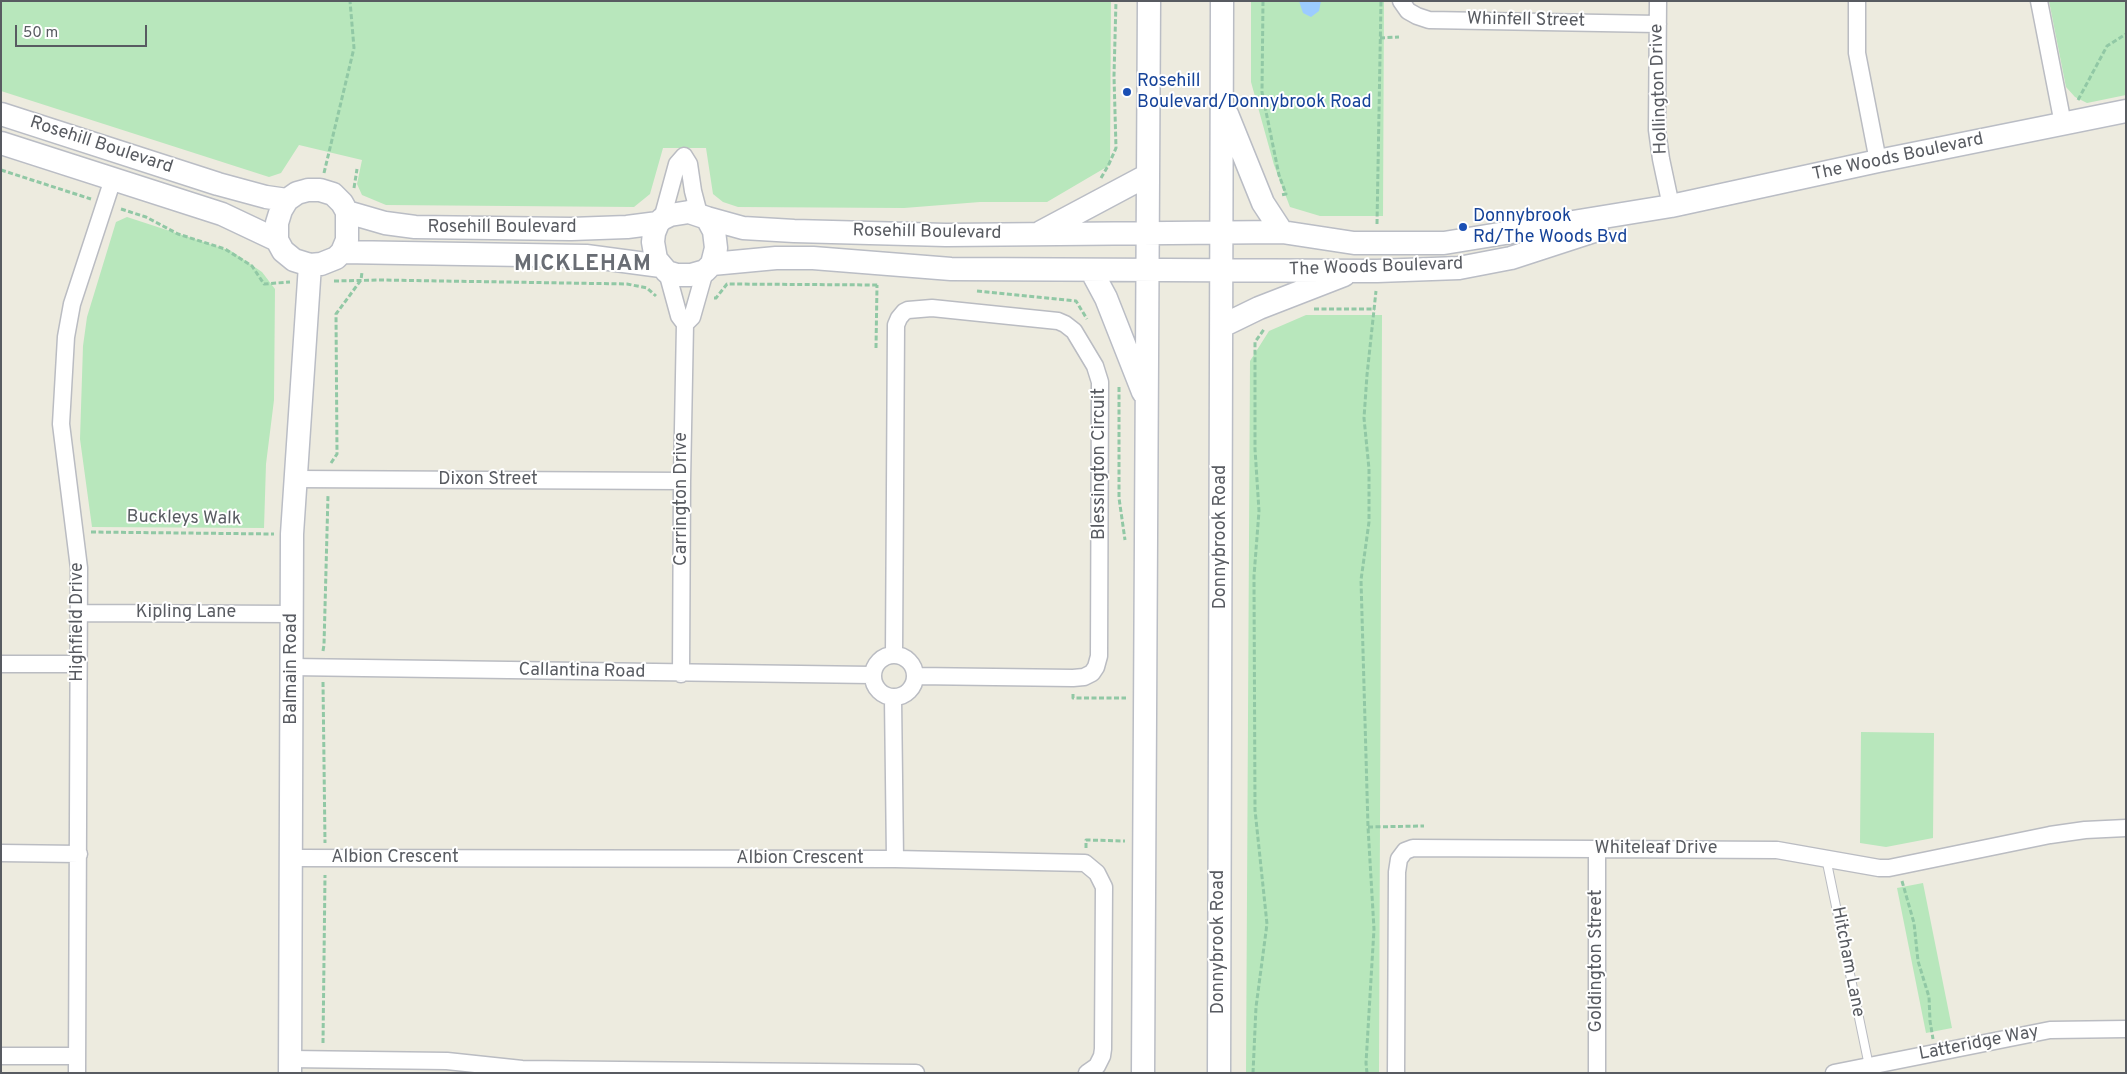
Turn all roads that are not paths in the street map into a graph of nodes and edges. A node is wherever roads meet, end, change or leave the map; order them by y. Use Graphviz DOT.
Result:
graph roads {
  1 [pos="1149,1"];
  2 [pos="1222,1"];
  3 [pos="1401,1"];
  4 [pos="1658,1"];
  5 [pos="1857,1"];
  6 [pos="2039,1"];
  7 [pos="1658,24"];
  8 [pos="1222,102"];
  9 [pos="2126,111"];
  10 [pos="1,114"];
  11 [pos="2063,124"];
  12 [pos="1,143"];
  13 [pos="1878,161"];
  14 [pos="1148,175"];
  15 [pos="113,179"];
  16 [pos="287,200"];
  17 [pos="1672,206"];
  18 [pos="347,212"];
  19 [pos="703,216"];
  20 [pos="660,221"];
  21 [pos="1282,232"];
  22 [pos="1148,233"];
  23 [pos="1222,233"];
  24 [pos="1038,234"];
  25 [pos="277,240"];
  26 [pos="342,252"];
  27 [pos="708,267"];
  28 [pos="664,269"];
  29 [pos="1148,269"];
  30 [pos="1091,270"];
  31 [pos="1222,270"];
  32 [pos="1354,270"];
  33 [pos="310,273"];
  34 [pos="685,324"];
  35 [pos="1222,326"];
  36 [pos="1147,402"];
  37 [pos="295,479"];
  38 [pos="682,480"];
  39 [pos="79,613"];
  40 [pos="292,614"];
  41 [pos="894,654"];
  42 [pos="1,664"];
  43 [pos="78,664"];
  44 [pos="291,668"];
  45 [pos="681,674"];
  46 [pos="872,675"];
  47 [pos="916,676"];
  48 [pos="892,698"];
  49 [pos="2126,828"];
  50 [pos="1597,849"];
  51 [pos="1,853"];
  52 [pos="79,854"];
  53 [pos="292,858"];
  54 [pos="1826,858"];
  55 [pos="895,859"];
  56 [pos="2126,1029"];
  57 [pos="1,1056"];
  58 [pos="77,1056"];
  59 [pos="290,1066"];
  60 [pos="1868,1066"];
  61 [pos="506,1070"];
  62 [pos="1840,1072"];
  63 [pos="77,1073"];
  64 [pos="916,1073"];
  65 [pos="1087,1073"];
  66 [pos="1144,1073"];
  67 [pos="1218,1073"];
  68 [pos="1396,1073"];
  69 [pos="1597,1073"];
  1 -- 14 [label="street"];
  2 -- 8 [label="street, Donnybrook Road"];
  3 -- 7 [label="street, Whinfell Street"];
  4 -- 7 [label="street, Hollington Drive"];
  5 -- 13 [label="street"];
  6 -- 11 [label="street"];
  7 -- 17 [label="street, Hollington Drive"];
  8 -- 21 [label="street"];
  8 -- 23 [label="street, Donnybrook Road"];
  9 -- 11 [label="street, The Woods Boulevard"];
  10 -- 16 [label="street, Rosehill Boulevard"];
  11 -- 13 [label="street, The Woods Boulevard"];
  12 -- 15 [label="street, Rosehill Boulevard"];
  13 -- 17 [label="street, The Woods Boulevard"];
  14 -- 22 [label="street"];
  14 -- 24 [label="street"];
  15 -- 25 [label="street, Rosehill Boulevard"];
  15 -- 39 [label="street, Highfield Drive"];
  16 -- 18 [label="street"];
  16 -- 25 [label="street"];
  17 -- 21 [label="street, The Woods Boulevard"];
  17 -- 32 [label="street, The Woods Boulevard"];
  18 -- 20 [label="street, Rosehill Boulevard"];
  18 -- 26 [label="street"];
  19 -- 20 [label="street"];
  19 -- 20 [label="street"];
  19 -- 24 [label="street, Rosehill Boulevard"];
  19 -- 27 [label="street"];
  20 -- 28 [label="street"];
  21 -- 23 [label="street, The Woods Boulevard"];
  22 -- 23 [label="street, The Woods Boulevard"];
  22 -- 24 [label="street, Rosehill Boulevard"];
  22 -- 29 [label="street"];
  23 -- 31 [label="street, Donnybrook Road"];
  25 -- 33 [label="street"];
  26 -- 28 [label="street, Rosehill Boulevard"];
  26 -- 33 [label="street"];
  27 -- 28 [label="street"];
  27 -- 30 [label="street, Rosehill Boulevard"];
  27 -- 34 [label="street, Carrington Drive"];
  28 -- 34 [label="street, Carrington Drive"];
  29 -- 30 [label="street, Rosehill Boulevard"];
  29 -- 31 [label="street, The Woods Boulevard"];
  29 -- 36 [label="street"];
  30 -- 36 [label="street"];
  31 -- 32 [label="street, The Woods Boulevard"];
  31 -- 35 [label="street, Donnybrook Road"];
  32 -- 35 [label="street"];
  33 -- 37 [label="street, Balmain Road"];
  34 -- 38 [label="street, Carrington Drive"];
  35 -- 67 [label="street, Donnybrook Road"];
  36 -- 66 [label="street"];
  37 -- 38 [label="street, Dixon Street"];
  37 -- 40 [label="street, Balmain Road"];
  38 -- 45 [label="street, Carrington Drive"];
  39 -- 40 [label="street, Kipling Lane"];
  39 -- 43 [label="street, Highfield Drive"];
  40 -- 44 [label="street, Balmain Road"];
  41 -- 46 [label="street"];
  41 -- 47 [label="street"];
  41 -- 47 [label="street, Blessington Circuit"];
  42 -- 43 [label="street"];
  43 -- 52 [label="street, Highfield Drive"];
  44 -- 45 [label="street, Callantina Road"];
  44 -- 53 [label="street, Balmain Road"];
  45 -- 46 [label="street, Callantina Road"];
  46 -- 48 [label="street"];
  47 -- 48 [label="street"];
  48 -- 55 [label="street"];
  49 -- 54 [label="street, Whiteleaf Drive"];
  50 -- 54 [label="street, Whiteleaf Drive"];
  50 -- 68 [label="street, Whiteleaf Drive"];
  50 -- 69 [label="street, Goldington Street"];
  51 -- 52 [label="street"];
  52 -- 58 [label="street, Highfield Drive"];
  53 -- 55 [label="street, Albion Crescent"];
  53 -- 59 [label="street, Balmain Road"];
  54 -- 60 [label="lane, Hitcham Lane"];
  55 -- 65 [label="street, Albion Crescent"];
  56 -- 60 [label="street, Latteridge Way"];
  57 -- 58 [label="street"];
  58 -- 63 [label="street, Highfield Drive"];
  59 -- 61 [label="street"];
  60 -- 62 [label="street, Latteridge Way"];
  61 -- 64 [label="street"];
}
